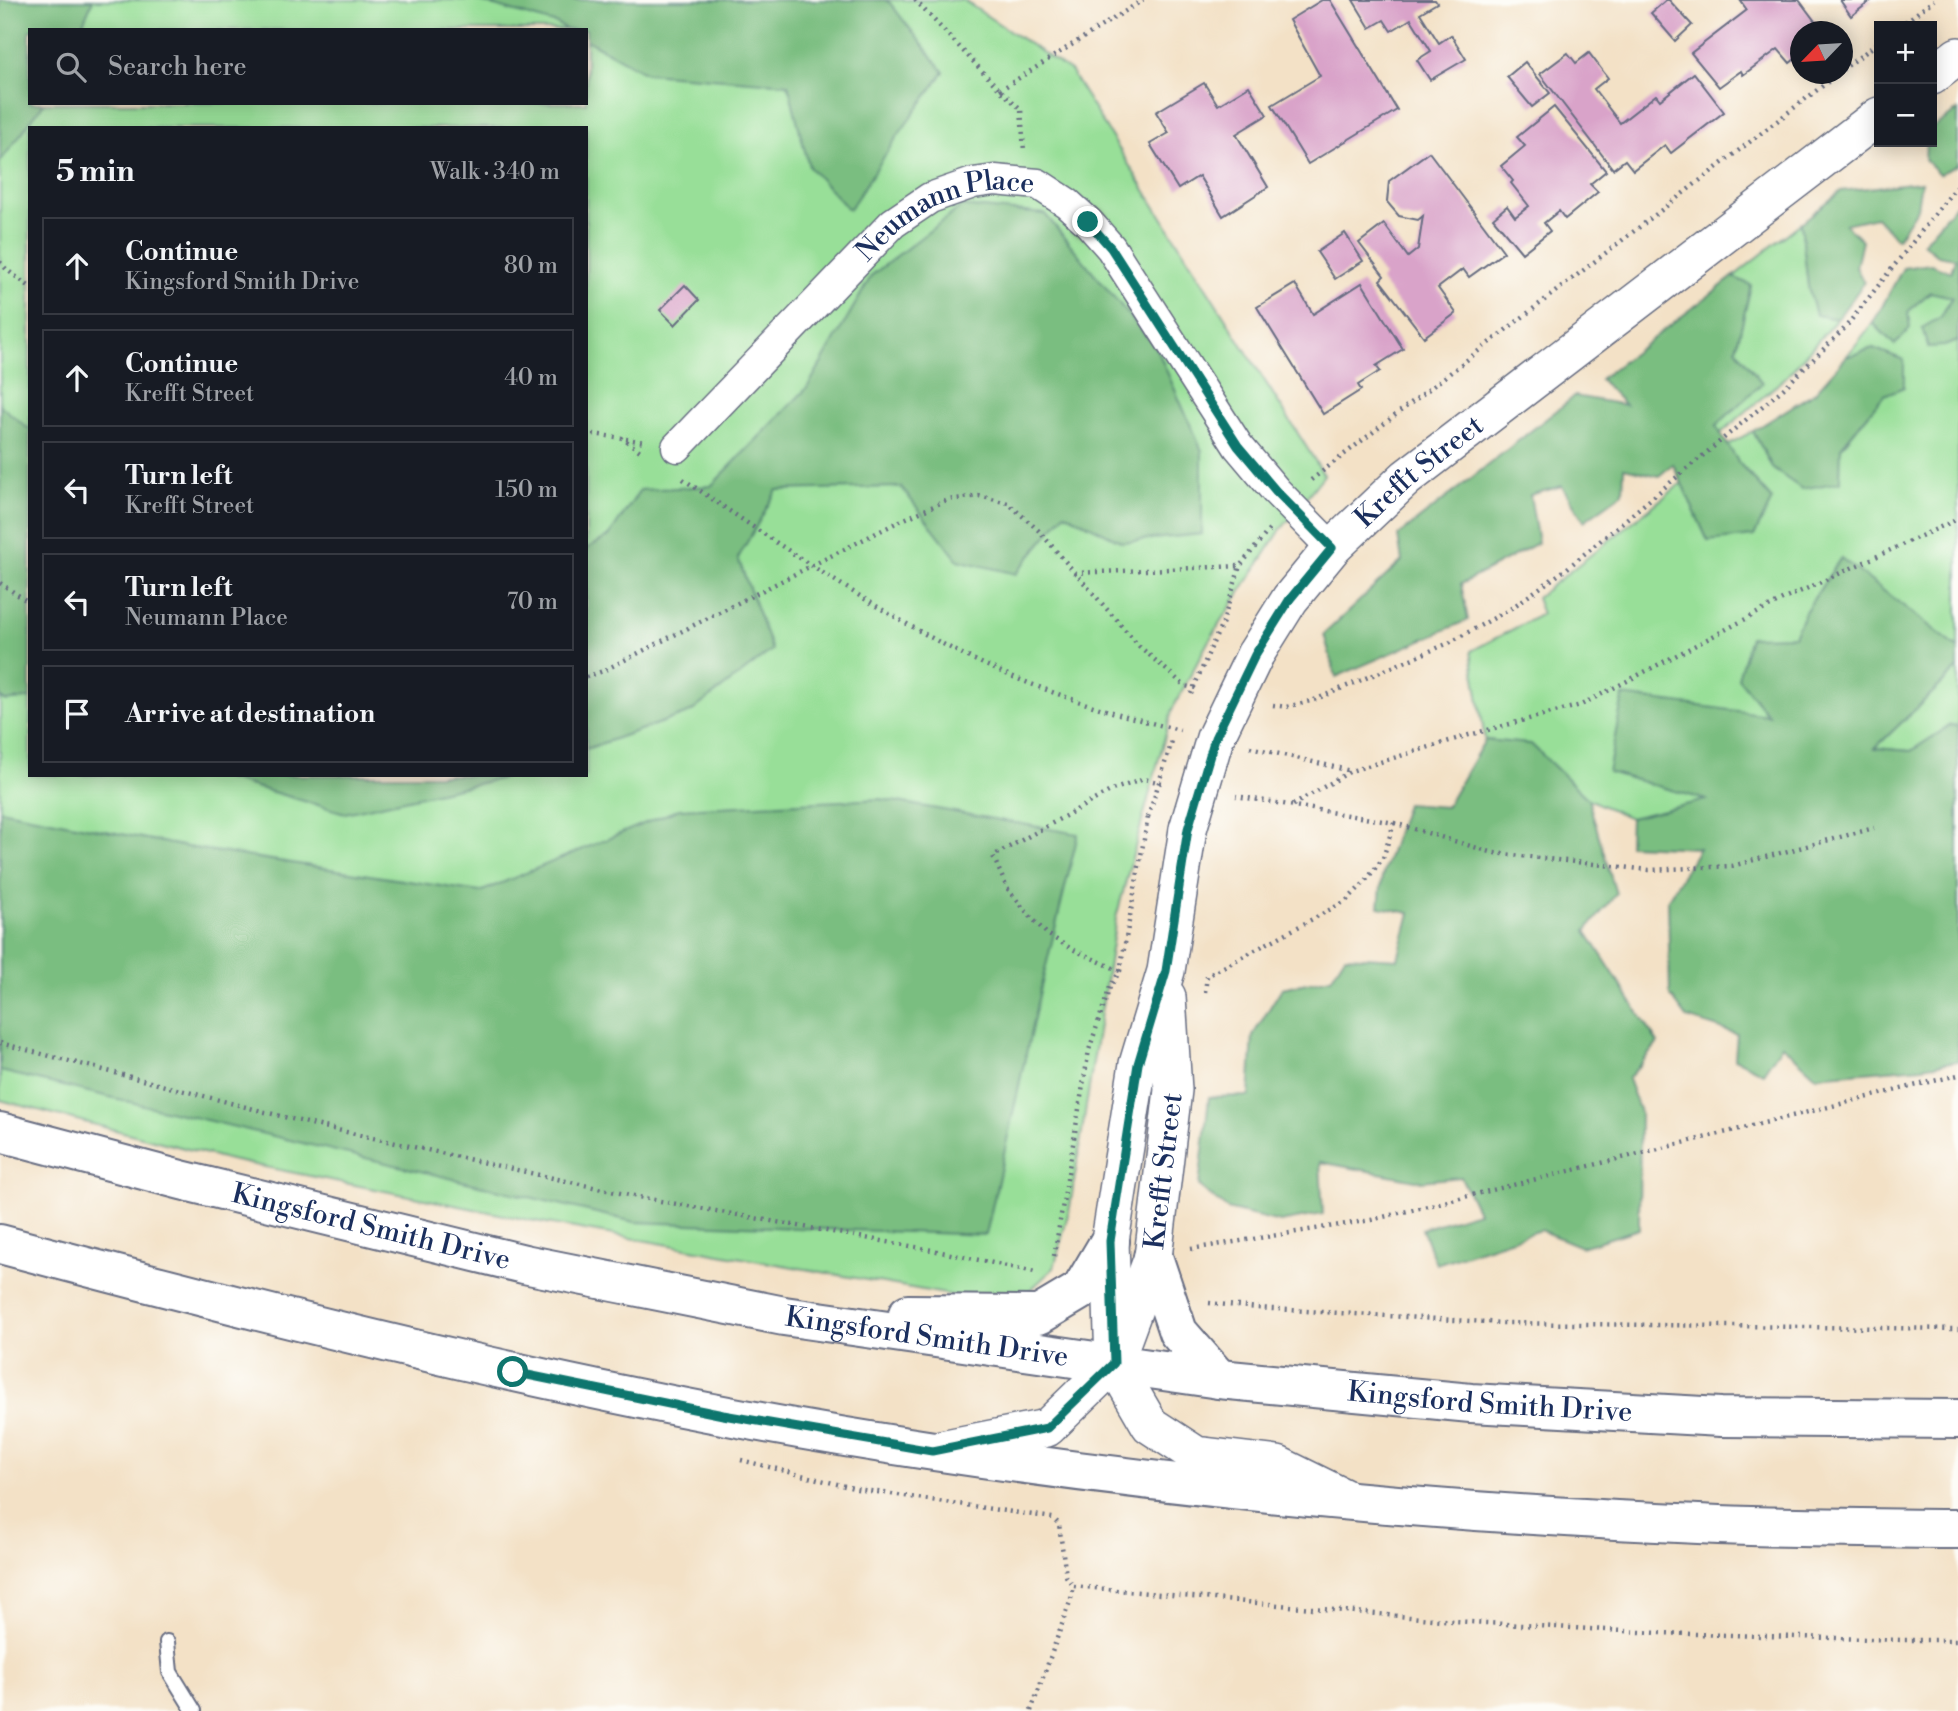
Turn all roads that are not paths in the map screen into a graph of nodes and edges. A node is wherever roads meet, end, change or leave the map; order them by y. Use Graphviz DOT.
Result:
graph roads {
  1 [pos="1958,56"];
  2 [pos="1937,72"];
  3 [pos="1874,120"];
  4 [pos="677,461"];
  5 [pos="1332,548"];
  6 [pos="1166,971"];
  7 [pos="0,1132"];
  8 [pos="1110,1241"];
  9 [pos="0,1244"];
  10 [pos="1159,1275"];
  11 [pos="783,1316"];
  12 [pos="1114,1363"];
  13 [pos="1219,1379"];
  14 [pos="1958,1419"];
  15 [pos="932,1451"];
  16 [pos="1348,1500"];
  17 [pos="1958,1529"];
  18 [pos="167,1642"];
  19 [pos="194,1711"];
  1 -- 2 [label="street"];
  3 -- 5 [label="street, Krefft Street"];
  4 -- 5 [label="street, Neumann Place"];
  5 -- 6 [label="street, Krefft Street, bridge"];
  6 -- 8 [label="street, Krefft Street"];
  6 -- 10 [label="street, Krefft Street"];
  7 -- 11 [label="main road, Kingsford Smith Drive"];
  8 -- 11 [label="main road"];
  8 -- 12 [label="street, Krefft Street"];
  9 -- 15 [label="main road"];
  10 -- 12 [label="street, Krefft Street"];
  10 -- 13 [label="main road"];
  11 -- 12 [label="main road, Kingsford Smith Drive"];
  12 -- 13 [label="main road, Kingsford Smith Drive"];
  12 -- 15 [label="street, Krefft Street"];
  12 -- 16 [label="street, Krefft Street"];
  13 -- 14 [label="main road, Kingsford Smith Drive"];
  15 -- 16 [label="main road"];
  16 -- 17 [label="main road"];
  18 -- 19 [label="lane"];
}
